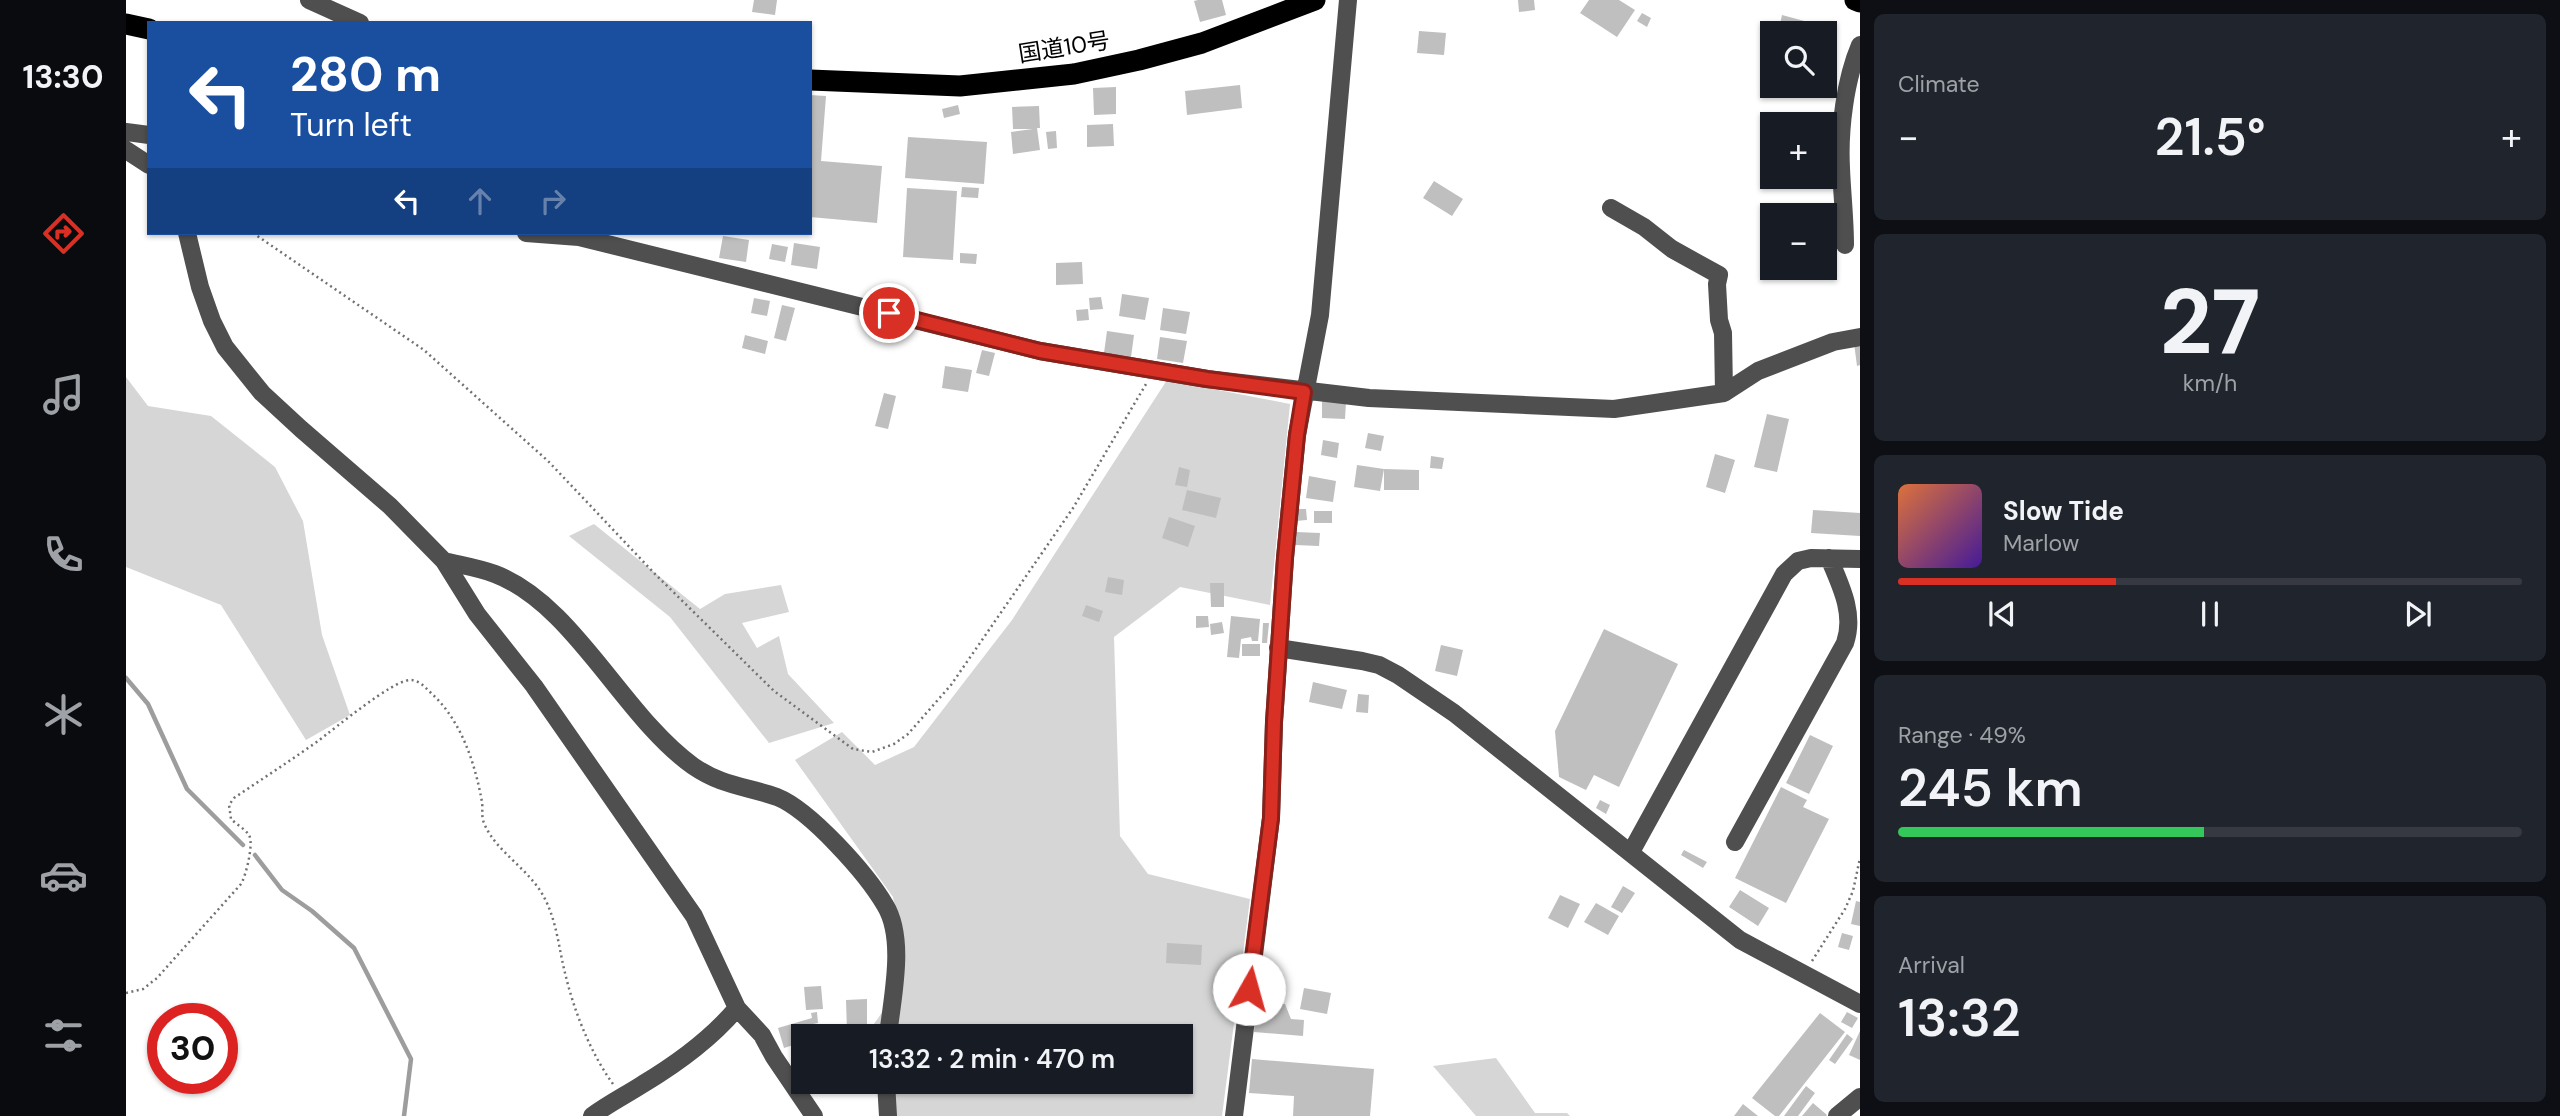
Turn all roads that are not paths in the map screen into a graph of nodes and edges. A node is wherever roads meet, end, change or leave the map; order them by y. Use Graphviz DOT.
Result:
graph roads {
  1 [pos="309,0"];
  2 [pos="1315,0"];
  3 [pos="1348,0"];
  4 [pos="1855,0"];
  5 [pos="1860,2"];
  6 [pos="356,21"];
  7 [pos="126,24"];
  8 [pos="147,29"];
  9 [pos="1860,45"];
  10 [pos="812,80"];
  11 [pos="126,132"];
  12 [pos="147,135"];
  13 [pos="126,150"];
  14 [pos="147,164"];
  15 [pos="1611,208"];
  16 [pos="187,235"];
  17 [pos="564,235"];
  18 [pos="1845,245"];
  19 [pos="1860,337"];
  20 [pos="1304,392"];
  21 [pos="1724,393"];
  22 [pos="1829,558"];
  23 [pos="1860,559"];
  24 [pos="444,561"];
  25 [pos="1278,648"];
  26 [pos="1735,842"];
  27 [pos="1631,852"];
  28 [pos="1860,1004"];
  29 [pos="737,1008"];
  30 [pos="889,1024"];
  31 [pos="887,1094"];
  32 [pos="1860,1097"];
  33 [pos="595,1115"];
  34 [pos="814,1116"];
  35 [pos="888,1116"];
  36 [pos="1234,1116"];
  37 [pos="1837,1116"];
  1 -- 6 [label="street"];
  2 -- 10 [label="highway, 国道10号"];
  3 -- 20 [label="street"];
  4 -- 5 [label="highway"];
  7 -- 8 [label="highway"];
  9 -- 18 [label="street"];
  11 -- 12 [label="street"];
  13 -- 14 [label="street"];
  15 -- 21 [label="street"];
  16 -- 24 [label="street"];
  17 -- 20 [label="street"];
  19 -- 21 [label="street"];
  20 -- 21 [label="street"];
  20 -- 25 [label="street"];
  22 -- 23 [label="street"];
  22 -- 26 [label="street"];
  22 -- 27 [label="street"];
  24 -- 29 [label="street"];
  24 -- 30 [label="street"];
  25 -- 27 [label="street"];
  25 -- 36 [label="street"];
  27 -- 28 [label="street"];
  29 -- 33 [label="street"];
  29 -- 34 [label="street"];
  31 -- 35 [label="street"];
  32 -- 37 [label="street"];
}
